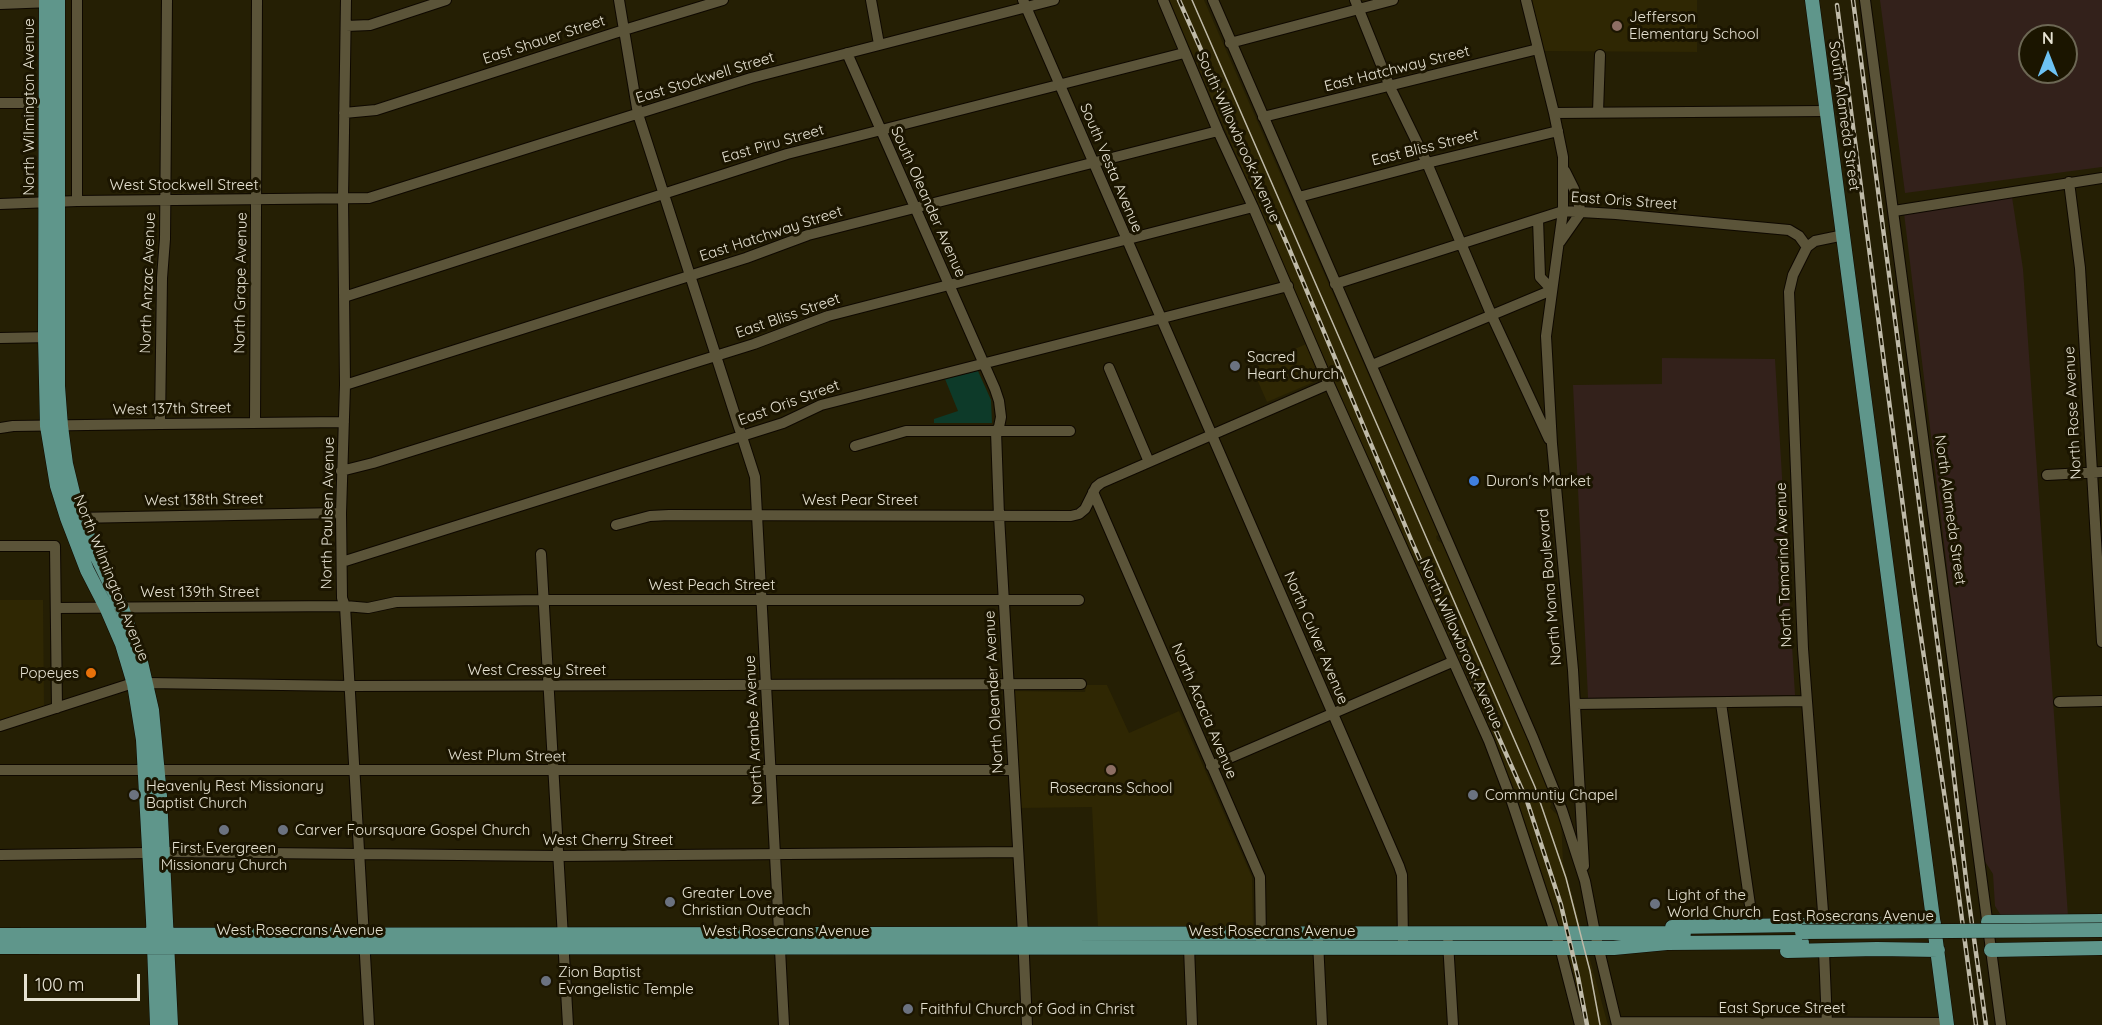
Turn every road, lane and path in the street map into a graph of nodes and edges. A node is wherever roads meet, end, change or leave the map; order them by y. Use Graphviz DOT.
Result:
graph roads {
  1 [pos="77,0"];
  2 [pos="166,0"];
  3 [pos="257,0"];
  4 [pos="346,0"];
  5 [pos="446,0"];
  6 [pos="619,0"];
  7 [pos="723,0"];
  8 [pos="871,0"];
  9 [pos="1054,0"];
  10 [pos="1163,0"];
  11 [pos="1213,0"];
  12 [pos="1393,0"];
  13 [pos="1526,0"];
  14 [pos="1812,0"];
  15 [pos="1865,0"];
  16 [pos="52,1"];
  17 [pos="0,4"];
  18 [pos="1024,4"];
  19 [pos="1357,4"];
  20 [pos="346,26"];
  21 [pos="624,30"];
  22 [pos="1230,43"];
  23 [pos="879,44"];
  24 [pos="1538,49"];
  25 [pos="847,53"];
  26 [pos="1184,53"];
  27 [pos="1600,55"];
  28 [pos="1059,85"];
  29 [pos="1390,87"];
  30 [pos="0,103"];
  31 [pos="52,103"];
  32 [pos="1826,111"];
  33 [pos="344,112"];
  34 [pos="1554,112"];
  35 [pos="1598,112"];
  36 [pos="638,114"];
  37 [pos="1263,117"];
  38 [pos="880,130"];
  39 [pos="1218,130"];
  40 [pos="1558,130"];
  41 [pos="1093,162"];
  42 [pos="1427,163"];
  43 [pos="1563,169"];
  44 [pos="2102,178"];
  45 [pos="2069,182"];
  46 [pos="664,194"];
  47 [pos="1299,197"];
  48 [pos="343,198"];
  49 [pos="369,198"];
  50 [pos="257,200"];
  51 [pos="77,201"];
  52 [pos="165,201"];
  53 [pos="52,202"];
  54 [pos="0,204"];
  55 [pos="915,207"];
  56 [pos="1253,207"];
  57 [pos="1563,211"];
  58 [pos="1894,211"];
  59 [pos="1581,212"];
  60 [pos="1538,219"];
  61 [pos="1844,236"];
  62 [pos="1126,241"];
  63 [pos="1461,243"];
  64 [pos="1558,244"];
  65 [pos="1807,247"];
  66 [pos="689,276"];
  67 [pos="1335,284"];
  68 [pos="949,285"];
  69 [pos="1288,286"];
  70 [pos="1552,290"];
  71 [pos="344,297"];
  72 [pos="1491,314"];
  73 [pos="1160,320"];
  74 [pos="52,337"];
  75 [pos="0,338"];
  76 [pos="1172,348"];
  77 [pos="715,357"];
  78 [pos="983,363"];
  79 [pos="1371,365"];
  80 [pos="1109,368"];
  81 [pos="345,384"];
  82 [pos="1329,384"];
  83 [pos="255,422"];
  84 [pos="344,422"];
  85 [pos="160,424"];
  86 [pos="54,426"];
  87 [pos="0,428"];
  88 [pos="996,431"];
  89 [pos="1070,431"];
  90 [pos="1212,435"];
  91 [pos="743,436"];
  92 [pos="1552,444"];
  93 [pos="855,446"];
  94 [pos="1149,462"];
  95 [pos="341,471"];
  96 [pos="2097,473"];
  97 [pos="2047,476"];
  98 [pos="1093,492"];
  99 [pos="340,513"];
  100 [pos="757,514"];
  101 [pos="999,516"];
  102 [pos="74,518"];
  103 [pos="616,525"];
  104 [pos="0,546"];
  105 [pos="541,554"];
  106 [pos="342,562"];
  107 [pos="544,600"];
  108 [pos="762,600"];
  109 [pos="1079,600"];
  110 [pos="1004,601"];
  111 [pos="106,606"];
  112 [pos="345,606"];
  113 [pos="56,608"];
  114 [pos="122,608"];
  115 [pos="2102,642"];
  116 [pos="1452,662"];
  117 [pos="140,684"];
  118 [pos="549,684"];
  119 [pos="766,684"];
  120 [pos="1009,684"];
  121 [pos="1081,684"];
  122 [pos="350,686"];
  123 [pos="2102,700"];
  124 [pos="1806,701"];
  125 [pos="2059,702"];
  126 [pos="1721,703"];
  127 [pos="1575,704"];
  128 [pos="57,708"];
  129 [pos="1333,714"];
  130 [pos="0,726"];
  131 [pos="1211,766"];
  132 [pos="144,769"];
  133 [pos="158,769"];
  134 [pos="354,769"];
  135 [pos="771,769"];
  136 [pos="0,770"];
  137 [pos="1013,770"];
  138 [pos="554,771"];
  139 [pos="1018,852"];
  140 [pos="156,853"];
  141 [pos="360,854"];
  142 [pos="776,854"];
  143 [pos="0,855"];
  144 [pos="558,856"];
  145 [pos="1585,881"];
  146 [pos="2102,921"];
  147 [pos="1988,922"];
  148 [pos="1934,923"];
  149 [pos="1824,925"];
  150 [pos="1753,926"];
  151 [pos="2102,930"];
  152 [pos="1562,933"];
  153 [pos="1602,933"];
  154 [pos="0,935"];
  155 [pos="1802,937"];
  156 [pos="2102,939"];
  157 [pos="160,940"];
  158 [pos="365,940"];
  159 [pos="1024,940"];
  160 [pos="1261,940"];
  161 [pos="1318,940"];
  162 [pos="1403,940"];
  163 [pos="1448,940"];
  164 [pos="563,941"];
  165 [pos="780,941"];
  166 [pos="0,947"];
  167 [pos="1189,947"];
  168 [pos="1566,947"];
  169 [pos="1599,948"];
  170 [pos="1614,948"];
  171 [pos="2102,948"];
  172 [pos="1938,950"];
  173 [pos="1991,950"];
  174 [pos="1824,951"];
  175 [pos="1617,1024"];
  176 [pos="1827,1024"];
  177 [pos="1947,1024"];
  178 [pos="157,1025"];
  179 [pos="171,1025"];
  180 [pos="369,1025"];
  181 [pos="568,1025"];
  182 [pos="784,1025"];
  183 [pos="1026,1025"];
  184 [pos="1192,1025"];
  185 [pos="1322,1025"];
  186 [pos="1453,1025"];
  187 [pos="1580,1025"];
  188 [pos="2001,1025"];
  1 -- 51 [label="street"];
  2 -- 52 [label="street, North Anzac Avenue"];
  3 -- 50 [label="street, North Grape Avenue"];
  4 -- 20 [label="street, North Paulsen Avenue"];
  5 -- 20 [label="street"];
  6 -- 21 [label="street, North Aranbe Avenue"];
  7 -- 21 [label="street, East Shauer Street"];
  8 -- 23 [label="street"];
  9 -- 18 [label="street, East Stockwell Street"];
  10 -- 26 [label="street, South Willowbrook Avenue"];
  11 -- 22 [label="street, South Willowbrook Avenue"];
  12 -- 19 [label="street"];
  13 -- 24 [label="street"];
  14 -- 32 [label="main road, South Alameda Street"];
  15 -- 58 [label="street, North Alameda Street"];
  16 -- 17 [label="street"];
  16 -- 31 [label="main road, North Wilmington Avenue"];
  18 -- 23 [label="street, East Stockwell Street"];
  18 -- 28 [label="street, South Vesta Avenue"];
  19 -- 22 [label="street"];
  19 -- 29 [label="street"];
  20 -- 33 [label="street, North Paulsen Avenue"];
  21 -- 33 [label="street, East Shauer Street"];
  21 -- 36 [label="street, North Aranbe Avenue"];
  22 -- 37 [label="street, South Willowbrook Avenue"];
  23 -- 25 [label="street, East Stockwell Street"];
  24 -- 29 [label="street, East Hatchway Street"];
  24 -- 34 [label="street"];
  25 -- 36 [label="street, East Stockwell Street"];
  25 -- 38 [label="street, South Oleander Avenue"];
  26 -- 28 [label="street, East Piru Street"];
  26 -- 39 [label="street, South Willowbrook Avenue"];
  27 -- 35 [label="street"];
  28 -- 38 [label="street, East Piru Street"];
  28 -- 41 [label="street, South Vesta Avenue"];
  29 -- 37 [label="street, East Hatchway Street"];
  29 -- 42 [label="street"];
  30 -- 31 [label="street"];
  31 -- 53 [label="main road, North Wilmington Avenue"];
  32 -- 35 [label="street"];
  32 -- 61 [label="main road, South Alameda Street"];
  33 -- 48 [label="street, North Paulsen Avenue"];
  34 -- 35 [label="street"];
  34 -- 40 [label="street"];
  36 -- 46 [label="street, North Aranbe Avenue"];
  36 -- 49 [label="street, East Stockwell Street"];
  37 -- 47 [label="street, South Willowbrook Avenue"];
  38 -- 46 [label="street, East Piru Street"];
  38 -- 55 [label="street, South Oleander Avenue"];
  39 -- 41 [label="street, East Hatchway Street"];
  39 -- 56 [label="street, South Willowbrook Avenue"];
  40 -- 42 [label="street, East Bliss Street"];
  40 -- 43 [label="street"];
  41 -- 55 [label="street, East Hatchway Street"];
  41 -- 62 [label="street, South Vesta Avenue"];
  42 -- 47 [label="street, East Bliss Street"];
  42 -- 63 [label="street"];
  43 -- 57 [label="street, North Mona Boulevard"];
  43 -- 59 [label="street"];
  44 -- 45 [label="street"];
  45 -- 58 [label="street"];
  45 -- 96 [label="street, North Rose Avenue"];
  46 -- 66 [label="street, North Aranbe Avenue"];
  46 -- 71 [label="street, East Piru Street"];
  47 -- 67 [label="street, South Willowbrook Avenue"];
  48 -- 49 [label="street, West Stockwell Street"];
  48 -- 50 [label="street, West Stockwell Street"];
  48 -- 71 [label="street, North Paulsen Avenue"];
  50 -- 52 [label="street, West Stockwell Street"];
  50 -- 83 [label="street, North Grape Avenue"];
  51 -- 52 [label="street, West Stockwell Street"];
  51 -- 53 [label="street, West Stockwell Street"];
  52 -- 85 [label="street, North Anzac Avenue"];
  53 -- 54 [label="street, West Stockwell Street"];
  53 -- 74 [label="main road, North Wilmington Avenue"];
  55 -- 66 [label="street, East Hatchway Street"];
  55 -- 68 [label="street, South Oleander Avenue"];
  56 -- 62 [label="street, East Bliss Street"];
  56 -- 69 [label="street, South Willowbrook Avenue"];
  57 -- 59 [label="street, East Oris Street"];
  57 -- 60 [label="street, East Oris Street"];
  57 -- 64 [label="street, North Mona Boulevard"];
  58 -- 147 [label="street, North Alameda Street"];
  59 -- 64 [label="street"];
  59 -- 65 [label="street, East Oris Street"];
  60 -- 63 [label="street, East Oris Street"];
  60 -- 70 [label="street"];
  61 -- 65 [label="street"];
  61 -- 148 [label="main road"];
  62 -- 68 [label="street, East Bliss Street"];
  62 -- 73 [label="street, South Vesta Avenue"];
  63 -- 67 [label="street, East Oris Street"];
  63 -- 72 [label="street"];
  64 -- 70 [label="street, North Mona Boulevard"];
  65 -- 124 [label="street, North Tamarind Avenue"];
  66 -- 77 [label="street, North Aranbe Avenue"];
  66 -- 81 [label="street, East Hatchway Street"];
  67 -- 79 [label="street, North Willowbrook Avenue"];
  68 -- 77 [label="street, East Bliss Street"];
  68 -- 78 [label="street, South Oleander Avenue"];
  69 -- 73 [label="street, East Oris Street"];
  69 -- 82 [label="street, North Willowbrook Avenue"];
  70 -- 72 [label="street"];
  70 -- 92 [label="street, North Mona Boulevard"];
  71 -- 81 [label="street, North Paulsen Avenue"];
  72 -- 79 [label="street"];
  72 -- 92 [label="street"];
  73 -- 76 [label="street, South Vesta Avenue"];
  73 -- 78 [label="street, East Oris Street"];
  74 -- 75 [label="street"];
  74 -- 86 [label="main road, North Wilmington Avenue"];
  76 -- 90 [label="street, North Culver Avenue"];
  77 -- 91 [label="street, North Aranbe Avenue"];
  77 -- 95 [label="street, East Bliss Street"];
  78 -- 88 [label="street, North Oleander Avenue"];
  78 -- 91 [label="street, East Oris Street"];
  79 -- 145 [label="street, North Willowbrook Avenue"];
  80 -- 94 [label="street"];
  81 -- 84 [label="street, North Paulsen Avenue"];
  82 -- 90 [label="street"];
  82 -- 116 [label="street, North Willowbrook Avenue"];
  83 -- 84 [label="street, West 137th Street"];
  83 -- 85 [label="street, West 137th Street"];
  84 -- 95 [label="street, North Paulsen Avenue"];
  85 -- 86 [label="street, West 137th Street"];
  86 -- 87 [label="street, West 137th Street"];
  86 -- 102 [label="main road, North Wilmington Avenue"];
  88 -- 89 [label="street"];
  88 -- 93 [label="street"];
  88 -- 101 [label="street, North Oleander Avenue"];
  90 -- 94 [label="street"];
  90 -- 129 [label="street, North Culver Avenue"];
  91 -- 100 [label="street, North Aranbe Avenue"];
  91 -- 106 [label="street, East Oris Street"];
  92 -- 127 [label="street, North Mona Boulevard"];
  94 -- 98 [label="street"];
  95 -- 99 [label="street, North Paulsen Avenue"];
  96 -- 97 [label="street"];
  96 -- 115 [label="street, North Rose Avenue"];
  98 -- 101 [label="street, West Pear Street"];
  98 -- 131 [label="street, North Acacia Avenue"];
  99 -- 102 [label="street, West 138th Street"];
  99 -- 106 [label="street, North Paulsen Avenue"];
  100 -- 101 [label="street, West Pear Street"];
  100 -- 103 [label="street, West Pear Street"];
  100 -- 108 [label="street, North Aranbe Avenue"];
  101 -- 110 [label="street, North Oleander Avenue"];
  102 -- 111 [label="main road, North Wilmington Avenue"];
  102 -- 114 [label="main road, North Wilmington Avenue"];
  104 -- 113 [label="street"];
  105 -- 107 [label="street"];
  106 -- 112 [label="street, North Paulsen Avenue"];
  107 -- 108 [label="street, West Peach Street"];
  107 -- 112 [label="street, West Peach Street"];
  107 -- 118 [label="street"];
  108 -- 110 [label="street, West Peach Street"];
  108 -- 119 [label="street, North Aranbe Avenue"];
  109 -- 110 [label="street, West Peach Street"];
  110 -- 120 [label="street, North Oleander Avenue"];
  111 -- 113 [label="street, West 139th Street"];
  111 -- 114 [label="street, West 139th Street"];
  111 -- 117 [label="main road, North Wilmington Avenue"];
  112 -- 114 [label="street, West 139th Street"];
  112 -- 122 [label="street, North Paulsen Avenue"];
  113 -- 128 [label="street"];
  114 -- 117 [label="main road, North Wilmington Avenue"];
  116 -- 129 [label="street"];
  116 -- 152 [label="street, North Willowbrook Avenue"];
  117 -- 122 [label="street, West Cressey Street"];
  117 -- 128 [label="street, West Cressey Street"];
  117 -- 132 [label="main road, North Wilmington Avenue"];
  117 -- 133 [label="main road, North Wilmington Avenue"];
  118 -- 119 [label="street, West Cressey Street"];
  118 -- 122 [label="street, West Cressey Street"];
  118 -- 138 [label="street"];
  119 -- 120 [label="street, West Cressey Street"];
  119 -- 135 [label="street, North Aranbe Avenue"];
  120 -- 121 [label="street, West Cressey Street"];
  120 -- 137 [label="street, North Oleander Avenue"];
  122 -- 134 [label="street, North Paulsen Avenue"];
  123 -- 125 [label="street"];
  124 -- 126 [label="street"];
  124 -- 149 [label="street, North Tamarind Avenue"];
  126 -- 127 [label="street"];
  126 -- 150 [label="street"];
  127 -- 145 [label="street, North Mona Boulevard"];
  128 -- 130 [label="street, West Cressey Street"];
  129 -- 131 [label="street"];
  129 -- 162 [label="street, North Culver Avenue"];
  131 -- 160 [label="street, North Acacia Avenue"];
  132 -- 133 [label="street, West Plum Street"];
  132 -- 136 [label="street, West Plum Street"];
  132 -- 140 [label="main road, North Wilmington Avenue"];
  133 -- 134 [label="street, West Plum Street"];
  133 -- 140 [label="main road, North Wilmington Avenue"];
  134 -- 138 [label="street, West Plum Street"];
  134 -- 141 [label="street, North Paulsen Avenue"];
  135 -- 137 [label="street, West Plum Street"];
  135 -- 138 [label="street, West Plum Street"];
  135 -- 142 [label="street, North Aranbe Avenue"];
  137 -- 139 [label="street, North Oleander Avenue"];
  138 -- 144 [label="street"];
  139 -- 142 [label="street, West Cherry Street"];
  139 -- 159 [label="street, North Oleander Avenue"];
  140 -- 141 [label="street, West Cherry Street"];
  140 -- 143 [label="street, West Cherry Street"];
  140 -- 157 [label="main road, North Wilmington Avenue"];
  141 -- 144 [label="street, West Cherry Street"];
  141 -- 158 [label="street, North Paulsen Avenue"];
  142 -- 144 [label="street, West Cherry Street"];
  142 -- 165 [label="street, North Aranbe Avenue"];
  144 -- 164 [label="street"];
  145 -- 153 [label="street, North Willowbrook Avenue"];
  146 -- 147 [label="main road"];
  147 -- 173 [label="street, North Alameda Street"];
  148 -- 149 [label="main road"];
  148 -- 172 [label="main road"];
  149 -- 150 [label="main road"];
  150 -- 153 [label="main road"];
  151 -- 155 [label="main road, East Rosecrans Avenue, bridge"];
  152 -- 153 [label="main road, East Rosecrans Avenue"];
  152 -- 163 [label="main road, West Rosecrans Avenue"];
  152 -- 168 [label="street, North Willowbrook Avenue"];
  153 -- 155 [label="main road, East Rosecrans Avenue"];
  153 -- 169 [label="street, North Willowbrook Avenue"];
  154 -- 157 [label="main road, West Rosecrans Avenue"];
  155 -- 156 [label="main road, East Rosecrans Avenue"];
  155 -- 170 [label="main road, East Rosecrans Avenue"];
  157 -- 158 [label="main road, West Rosecrans Avenue"];
  157 -- 166 [label="main road, West Rosecrans Avenue"];
  157 -- 178 [label="main road, North Wilmington Avenue"];
  157 -- 179 [label="main road, North Wilmington Avenue"];
  158 -- 164 [label="main road, West Rosecrans Avenue"];
  158 -- 180 [label="street, North Paulsen Avenue"];
  159 -- 160 [label="main road, West Rosecrans Avenue"];
  159 -- 165 [label="main road, West Rosecrans Avenue"];
  159 -- 167 [label="main road, West Rosecrans Avenue"];
  159 -- 183 [label="street, North Oleander Avenue"];
  160 -- 161 [label="main road, West Rosecrans Avenue"];
  160 -- 167 [label="main road, West Rosecrans Avenue"];
  161 -- 162 [label="main road, West Rosecrans Avenue"];
  161 -- 185 [label="street"];
  162 -- 163 [label="main road, West Rosecrans Avenue"];
  163 -- 168 [label="main road, West Rosecrans Avenue"];
  163 -- 186 [label="street"];
  164 -- 165 [label="main road, West Rosecrans Avenue"];
  164 -- 181 [label="street"];
  165 -- 182 [label="street, North Aranbe Avenue"];
  167 -- 184 [label="street"];
  168 -- 169 [label="main road, East Rosecrans Avenue"];
  168 -- 187 [label="street, North Willowbrook Avenue"];
  169 -- 170 [label="main road, East Rosecrans Avenue"];
  169 -- 175 [label="street, North Willowbrook Avenue"];
  170 -- 174 [label="main road"];
  171 -- 173 [label="main road"];
  172 -- 174 [label="main road"];
  172 -- 177 [label="main road"];
  173 -- 188 [label="street, North Alameda Street"];
  174 -- 176 [label="street"];
  175 -- 176 [label="street, East Spruce Street"];
  176 -- 177 [label="street, East Spruce Street"];
}
